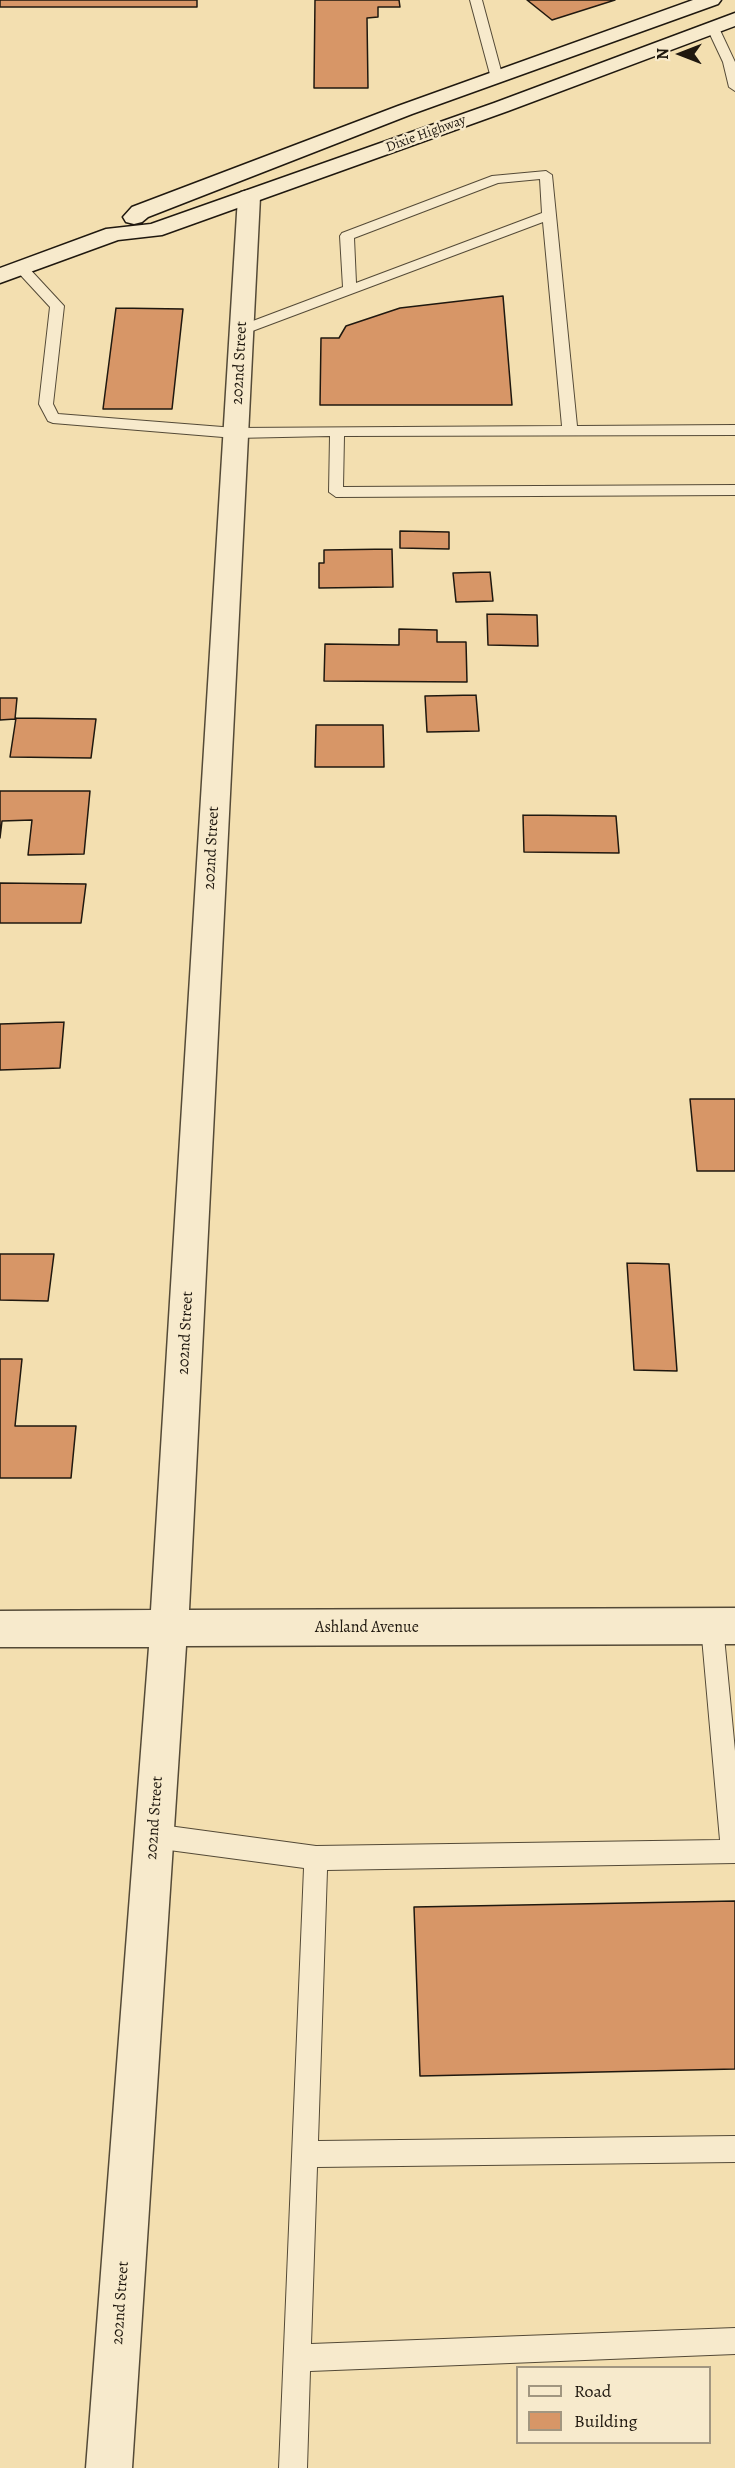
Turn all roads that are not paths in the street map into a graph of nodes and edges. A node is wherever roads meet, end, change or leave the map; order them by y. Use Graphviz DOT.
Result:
graph roads {
  1 [pos="476,0"];
  2 [pos="711,0"];
  3 [pos="735,19"];
  4 [pos="713,28"];
  5 [pos="497,78"];
  6 [pos="735,87"];
  7 [pos="249,197"];
  8 [pos="549,215"];
  9 [pos="114,234"];
  10 [pos="10,272"];
  11 [pos="350,290"];
  12 [pos="242,330"];
  13 [pos="570,430"];
  14 [pos="735,430"];
  15 [pos="337,431"];
  16 [pos="236,433"];
  17 [pos="735,490"];
  18 [pos="724,1626"];
  19 [pos="169,1628"];
  20 [pos="0,1629"];
  21 [pos="154,1836"];
  22 [pos="316,1858"];
  23 [pos="735,2149"];
  24 [pos="304,2154"];
  25 [pos="735,2341"];
  26 [pos="297,2358"];
  27 [pos="109,2468"];
  28 [pos="293,2468"];
  1 -- 5 [label="lane"];
  2 -- 5 [label="street, Dixie Highway"];
  3 -- 4 [label="street, Dixie Highway"];
  4 -- 6 [label="lane"];
  4 -- 7 [label="street, Dixie Highway"];
  5 -- 9 [label="street, Dixie Highway"];
  7 -- 9 [label="street, Dixie Highway"];
  7 -- 12 [label="street, 202nd Street"];
  8 -- 11 [label="lane"];
  8 -- 11 [label="lane"];
  8 -- 13 [label="lane"];
  9 -- 10 [label="street, Dixie Highway"];
  10 -- 16 [label="lane"];
  11 -- 12 [label="lane"];
  12 -- 16 [label="street, 202nd Street"];
  13 -- 14 [label="lane"];
  13 -- 15 [label="lane"];
  15 -- 16 [label="lane"];
  15 -- 17 [label="lane"];
  16 -- 19 [label="street, 202nd Street"];
  18 -- 19 [label="street, Ashland Avenue"];
  18 -- 22 [label="lane"];
  19 -- 20 [label="street, Ashland Avenue"];
  19 -- 21 [label="street, 202nd Street"];
  21 -- 22 [label="lane"];
  21 -- 27 [label="street, 202nd Street"];
  22 -- 24 [label="lane"];
  23 -- 24 [label="lane"];
  24 -- 26 [label="lane"];
  25 -- 26 [label="lane"];
  26 -- 28 [label="lane"];
}
